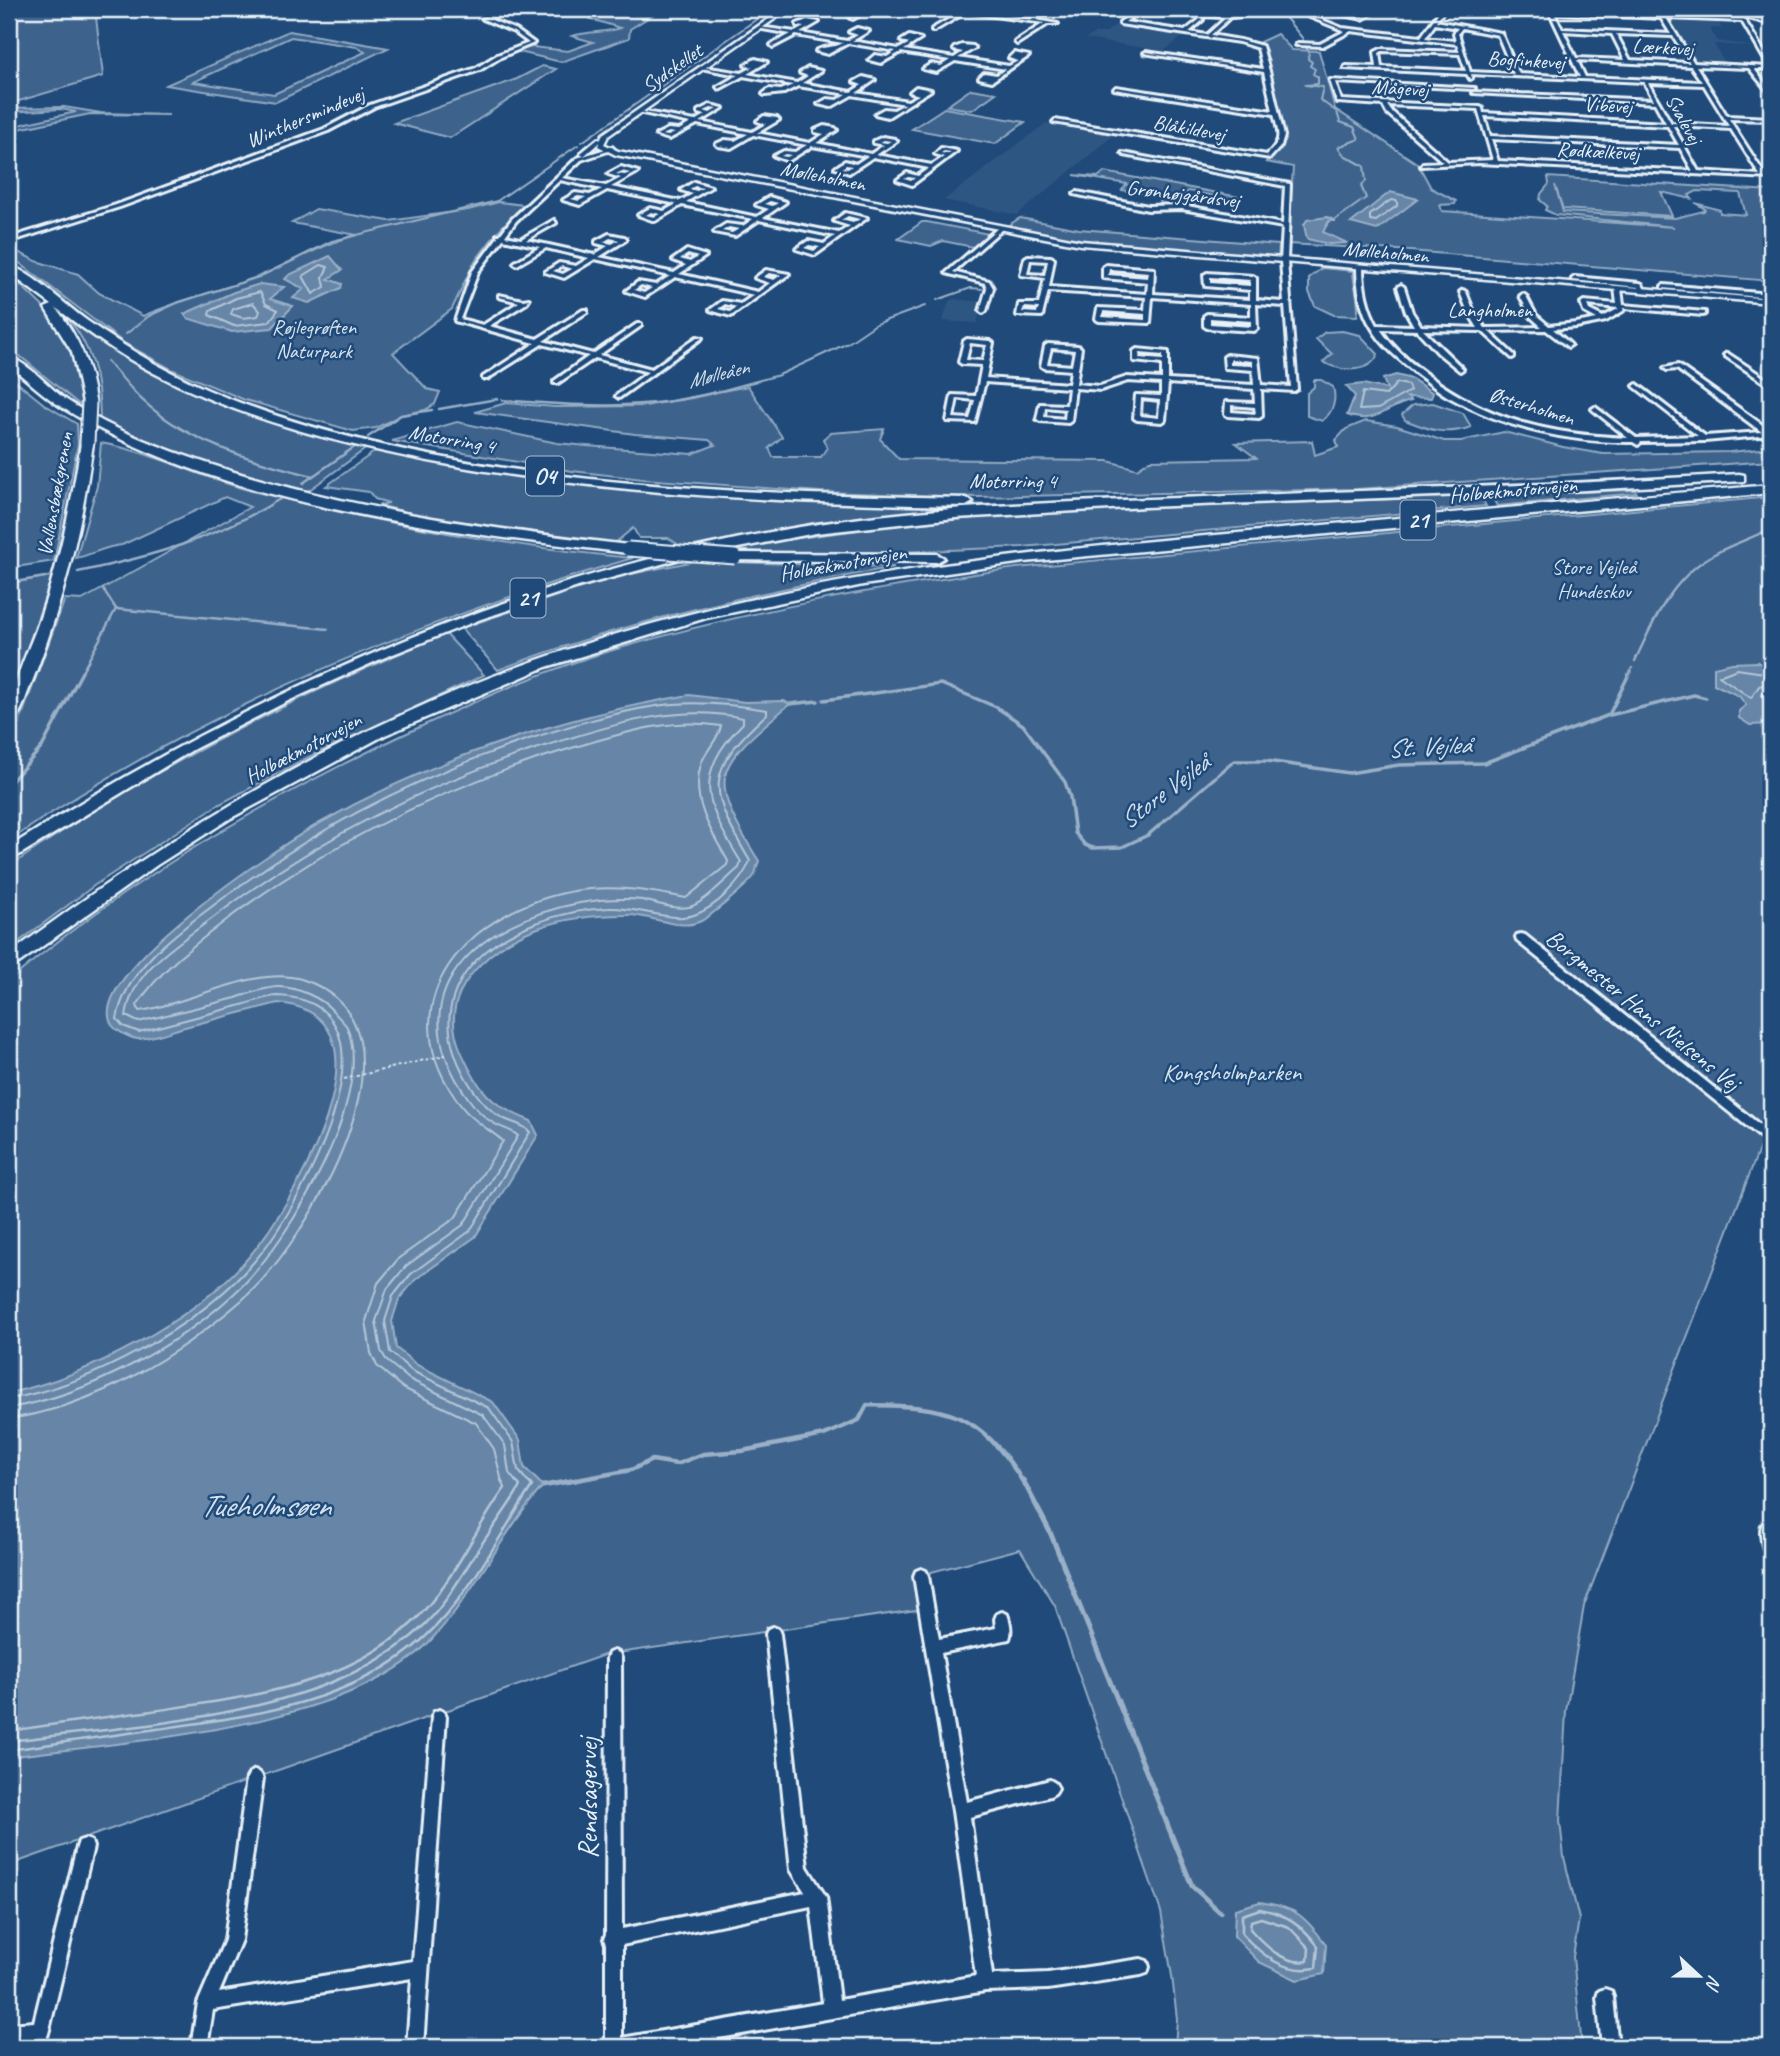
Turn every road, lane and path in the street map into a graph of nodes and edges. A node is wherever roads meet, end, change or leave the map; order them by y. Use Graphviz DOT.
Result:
graph roads {
  1 [pos="512,9"];
  2 [pos="786,9"];
  3 [pos="868,9"];
  4 [pos="951,9"];
  5 [pos="1049,9"];
  6 [pos="1130,9"];
  7 [pos="1294,9"];
  8 [pos="1319,9"];
  9 [pos="1443,9"];
  10 [pos="1492,9"];
  11 [pos="1658,9"];
  12 [pos="1718,9"];
  13 [pos="1139,10"];
  14 [pos="1551,10"];
  15 [pos="965,11"];
  16 [pos="1199,11"];
  17 [pos="1369,13"];
  18 [pos="1663,17"];
  19 [pos="852,18"];
  20 [pos="1227,18"];
  21 [pos="1031,21"];
  22 [pos="1433,22"];
  23 [pos="1047,23"];
  24 [pos="1771,23"];
  25 [pos="1056,24"];
  26 [pos="809,27"];
  27 [pos="1461,27"];
  28 [pos="759,28"];
  29 [pos="933,30"];
  30 [pos="1350,30"];
  31 [pos="1560,30"];
  32 [pos="1184,32"];
  33 [pos="1613,32"];
  34 [pos="796,33"];
  35 [pos="861,34"];
  36 [pos="1675,35"];
  37 [pos="1208,36"];
  38 [pos="1422,39"];
  39 [pos="848,42"];
  40 [pos="914,42"];
  41 [pos="1017,43"];
  42 [pos="1459,43"];
  43 [pos="1302,44"];
  44 [pos="773,46"];
  45 [pos="834,49"];
  46 [pos="900,50"];
  47 [pos="967,51"];
  48 [pos="1146,53"];
  49 [pos="1463,53"];
  50 [pos="887,58"];
  51 [pos="954,59"];
  52 [pos="1574,59"];
  53 [pos="1022,60"];
  54 [pos="1628,61"];
  55 [pos="1694,65"];
  56 [pos="757,66"];
  57 [pos="942,67"];
  58 [pos="1346,67"];
  59 [pos="1771,67"];
  60 [pos="703,68"];
  61 [pos="1010,68"];
  62 [pos="1751,68"];
  63 [pos="1378,69"];
  64 [pos="1268,71"];
  65 [pos="1469,73"];
  66 [pos="744,74"];
  67 [pos="812,75"];
  68 [pos="1517,75"];
  69 [pos="997,76"];
  70 [pos="1583,78"];
  71 [pos="1645,81"];
  72 [pos="797,83"];
  73 [pos="867,84"];
  74 [pos="1705,84"];
  75 [pos="719,88"];
  76 [pos="1116,88"];
  77 [pos="1474,90"];
  78 [pos="782,92"];
  79 [pos="853,93"];
  80 [pos="923,94"];
  81 [pos="1771,94"];
  82 [pos="838,102"];
  83 [pos="1657,102"];
  84 [pos="909,103"];
  85 [pos="1384,103"];
  86 [pos="1480,108"];
  87 [pos="640,112"];
  88 [pos="895,112"];
  89 [pos="1277,113"];
  90 [pos="710,114"];
  91 [pos="1482,114"];
  92 [pos="1726,117"];
  93 [pos="1771,119"];
  94 [pos="1055,121"];
  95 [pos="697,122"];
  96 [pos="770,123"];
  97 [pos="1669,124"];
  98 [pos="1732,128"];
  99 [pos="612,131"];
  100 [pos="679,132"];
  101 [pos="753,133"];
  102 [pos="828,134"];
  103 [pos="1489,137"];
  104 [pos="600,140"];
  105 [pos="736,143"];
  106 [pos="812,144"];
  107 [pos="888,145"];
  108 [pos="1682,147"];
  109 [pos="608,149"];
  110 [pos="796,154"];
  111 [pos="1124,154"];
  112 [pos="872,155"];
  113 [pos="949,156"];
  114 [pos="579,159"];
  115 [pos="1496,161"];
  116 [pos="1446,162"];
  117 [pos="1423,165"];
  118 [pos="857,166"];
  119 [pos="933,167"];
  120 [pos="1696,172"];
  121 [pos="1763,176"];
  122 [pos="625,177"];
  123 [pos="1771,177"];
  124 [pos="557,178"];
  125 [pos="919,178"];
  126 [pos="608,187"];
  127 [pos="698,192"];
  128 [pos="1077,194"];
  129 [pos="591,197"];
  130 [pos="681,202"];
  131 [pos="774,208"];
  132 [pos="665,213"];
  133 [pos="758,218"];
  134 [pos="554,222"];
  135 [pos="854,225"];
  136 [pos="1286,226"];
  137 [pos="743,229"];
  138 [pos="999,229"];
  139 [pos="839,235"];
  140 [pos="499,236"];
  141 [pos="9,240"];
  142 [pos="523,240"];
  143 [pos="546,246"];
  144 [pos="613,246"];
  145 [pos="824,246"];
  146 [pos="595,257"];
  147 [pos="1284,261"];
  148 [pos="517,263"];
  149 [pos="691,264"];
  150 [pos="1360,267"];
  151 [pos="9,268"];
  152 [pos="577,268"];
  153 [pos="675,275"];
  154 [pos="1048,277"];
  155 [pos="1575,279"];
  156 [pos="1151,280"];
  157 [pos="775,282"];
  158 [pos="31,286"];
  159 [pos="656,287"];
  160 [pos="1401,287"];
  161 [pos="1620,287"];
  162 [pos="1664,287"];
  163 [pos="1253,288"];
  164 [pos="1045,289"];
  165 [pos="1463,292"];
  166 [pos="759,294"];
  167 [pos="1727,295"];
  168 [pos="501,296"];
  169 [pos="1150,296"];
  170 [pos="1523,296"];
  171 [pos="1771,299"];
  172 [pos="1254,302"];
  173 [pos="1287,304"];
  174 [pos="742,306"];
  175 [pos="1042,306"];
  176 [pos="1622,306"];
  177 [pos="585,311"];
  178 [pos="983,311"];
  179 [pos="1148,312"];
  180 [pos="1703,313"];
  181 [pos="1254,318"];
  182 [pos="1604,320"];
  183 [pos="639,325"];
  184 [pos="1374,327"];
  185 [pos="1417,327"];
  186 [pos="482,328"];
  187 [pos="1481,328"];
  188 [pos="1545,328"];
  189 [pos="699,338"];
  190 [pos="539,342"];
  191 [pos="1568,345"];
  192 [pos="1727,355"];
  193 [pos="593,356"];
  194 [pos="1512,356"];
  195 [pos="9,360"];
  196 [pos="1165,362"];
  197 [pos="986,363"];
  198 [pos="1075,368"];
  199 [pos="1667,368"];
  200 [pos="1257,369"];
  201 [pos="1460,369"];
  202 [pos="653,371"];
  203 [pos="485,378"];
  204 [pos="982,380"];
  205 [pos="1164,380"];
  206 [pos="556,382"];
  207 [pos="1771,385"];
  208 [pos="1072,386"];
  209 [pos="1637,386"];
  210 [pos="1258,387"];
  211 [pos="619,396"];
  212 [pos="978,398"];
  213 [pos="1164,398"];
  214 [pos="1258,405"];
  215 [pos="1069,407"];
  216 [pos="1595,410"];
  217 [pos="1770,434"];
  218 [pos="1705,439"];
  219 [pos="87,443"];
  220 [pos="1638,443"];
  221 [pos="1771,476"];
  222 [pos="1771,489"];
  223 [pos="1100,503"];
  224 [pos="1065,552"];
  225 [pos="9,717"];
  226 [pos="9,855"];
  227 [pos="1521,938"];
  228 [pos="9,963"];
  229 [pos="1771,1140"];
  230 [pos="1771,1531"];
  231 [pos="1771,1551"];
  232 [pos="921,1576"];
  233 [pos="1002,1619"];
  234 [pos="773,1634"];
  235 [pos="935,1647"];
  236 [pos="614,1658"];
  237 [pos="439,1717"];
  238 [pos="255,1779"];
  239 [pos="1050,1788"];
  240 [pos="961,1811"];
  241 [pos="85,1847"];
  242 [pos="818,1898"];
  243 [pos="612,1939"];
  244 [pos="1142,1967"];
  245 [pos="421,1968"];
  246 [pos="985,1983"];
  247 [pos="1605,1997"];
  248 [pos="206,2003"];
  249 [pos="832,2008"];
  250 [pos="9,2032"];
  251 [pos="38,2039"];
  252 [pos="199,2047"];
  253 [pos="415,2047"];
  254 [pos="614,2047"];
  255 [pos="622,2047"];
  256 [pos="1610,2047"];
  1 -- 141 [label="street, Winthersmindevej"];
  2 -- 28 [label="street, Sydskellet"];
  3 -- 19 [label="street"];
  4 -- 15 [label="street"];
  5 -- 21 [label="street"];
  6 -- 13 [label="street"];
  7 -- 16 [label="street"];
  7 -- 30 [label="street"];
  8 -- 17 [label="street"];
  9 -- 22 [label="street"];
  10 -- 14 [label="street"];
  11 -- 18 [label="street"];
  12 -- 24 [label="street"];
  13 -- 16 [label="street"];
  13 -- 32 [label="street, Blåkildevej"];
  14 -- 18 [label="street"];
  14 -- 31 [label="street"];
  15 -- 21 [label="street"];
  15 -- 29 [label="street"];
  16 -- 32 [label="street"];
  18 -- 36 [label="street"];
  18 -- 59 [label="street"];
  20 -- 37 [label="street"];
  21 -- 23 [label="street"];
  22 -- 27 [label="street"];
  22 -- 38 [label="street"];
  23 -- 25 [label="street"];
  23 -- 41 [label="street"];
  26 -- 34 [label="street"];
  27 -- 42 [label="street"];
  27 -- 68 [label="street"];
  28 -- 34 [label="street"];
  28 -- 60 [label="street, Sydskellet"];
  30 -- 38 [label="street"];
  30 -- 43 [label="street"];
  31 -- 33 [label="street"];
  31 -- 52 [label="street"];
  32 -- 37 [label="street, Blåkildevej"];
  33 -- 36 [label="street"];
  33 -- 54 [label="street"];
  34 -- 39 [label="street"];
  34 -- 44 [label="street"];
  35 -- 39 [label="street"];
  36 -- 55 [label="street"];
  37 -- 64 [label="street, Blåkildevej"];
  38 -- 42 [label="street"];
  39 -- 45 [label="street"];
  39 -- 46 [label="street"];
  40 -- 46 [label="street"];
  42 -- 49 [label="street"];
  46 -- 50 [label="street"];
  46 -- 51 [label="street"];
  47 -- 51 [label="street"];
  48 -- 64 [label="street"];
  49 -- 63 [label="street"];
  49 -- 65 [label="street"];
  51 -- 57 [label="street"];
  51 -- 61 [label="street"];
  52 -- 54 [label="street, Lærkevej"];
  52 -- 70 [label="street"];
  53 -- 61 [label="street"];
  54 -- 55 [label="street, Lærkevej"];
  55 -- 62 [label="street, Lærkevej"];
  55 -- 74 [label="street"];
  56 -- 66 [label="street"];
  58 -- 63 [label="street, Bogfinkevej"];
  59 -- 62 [label="street, Lærkevej"];
  60 -- 66 [label="street"];
  60 -- 87 [label="street, Sydskellet"];
  61 -- 69 [label="street"];
  62 -- 81 [label="street"];
  63 -- 65 [label="street, Bogfinkevej"];
  64 -- 89 [label="street, Blåkildevej"];
  65 -- 68 [label="street, Bogfinkevej"];
  65 -- 77 [label="street"];
  66 -- 72 [label="street"];
  66 -- 75 [label="street"];
  67 -- 72 [label="street"];
  68 -- 70 [label="street, Bogfinkevej"];
  70 -- 71 [label="street, Bogfinkevej"];
  71 -- 74 [label="street, Bogfinkevej"];
  71 -- 83 [label="street, Svalevej"];
  72 -- 78 [label="street"];
  72 -- 79 [label="street"];
  73 -- 79 [label="street"];
  74 -- 92 [label="street"];
  76 -- 89 [label="street, Blåkildevej"];
  77 -- 83 [label="street"];
  77 -- 85 [label="street, Mågevej"];
  77 -- 86 [label="street"];
  79 -- 82 [label="street"];
  79 -- 84 [label="street"];
  80 -- 84 [label="street"];
  83 -- 97 [label="street, Svalevej"];
  84 -- 88 [label="street"];
  85 -- 86 [label="street, Mågevej"];
  85 -- 116 [label="street"];
  86 -- 91 [label="street"];
  87 -- 95 [label="street"];
  87 -- 99 [label="street, Sydskellet"];
  89 -- 94 [label="street, Blåkildevej"];
  90 -- 95 [label="street"];
  91 -- 97 [label="street, Vibevej"];
  91 -- 103 [label="street"];
  92 -- 93 [label="street"];
  92 -- 98 [label="street"];
  95 -- 100 [label="street"];
  95 -- 101 [label="street"];
  96 -- 101 [label="street"];
  97 -- 98 [label="street, Vibevej"];
  97 -- 108 [label="street, Svalevej"];
  98 -- 121 [label="street"];
  99 -- 104 [label="street, Sydskellet"];
  99 -- 109 [label="street"];
  101 -- 105 [label="street"];
  101 -- 106 [label="street"];
  102 -- 106 [label="street"];
  103 -- 108 [label="street"];
  103 -- 115 [label="street"];
  104 -- 109 [label="street"];
  104 -- 114 [label="street, Sydskellet"];
  106 -- 110 [label="street"];
  106 -- 112 [label="street"];
  107 -- 112 [label="street"];
  108 -- 120 [label="street, Svalevej"];
  109 -- 114 [label="street, Sydskellet"];
  109 -- 138 [label="street, Mølleholmen"];
  111 -- 136 [label="street, Grønhøjgårdsvej"];
  112 -- 118 [label="street"];
  112 -- 119 [label="street"];
  113 -- 119 [label="street"];
  114 -- 124 [label="street, Sydskellet"];
  115 -- 116 [label="street, Rødkælkevej"];
  115 -- 120 [label="street, Rødkælkevej"];
  116 -- 117 [label="street, Rødkælkevej"];
  119 -- 125 [label="street"];
  120 -- 121 [label="street, Rødkælkevej"];
  121 -- 123 [label="street, Rødkælkevej"];
  122 -- 126 [label="street"];
  124 -- 126 [label="street"];
  124 -- 140 [label="street, Sydskellet"];
  126 -- 129 [label="street"];
  126 -- 130 [label="street"];
  127 -- 130 [label="street"];
  128 -- 136 [label="street, Grønhøjgårdsvej"];
  130 -- 132 [label="street"];
  130 -- 133 [label="street"];
  131 -- 133 [label="street"];
  133 -- 137 [label="street"];
  133 -- 139 [label="street"];
  134 -- 142 [label="street"];
  135 -- 139 [label="street"];
  136 -- 147 [label="street, Grønhøjgårdsvej"];
  138 -- 147 [label="street, Mølleholmen"];
  138 -- 178 [label="street"];
  139 -- 145 [label="street"];
  140 -- 142 [label="street"];
  140 -- 186 [label="street, Sydskellet"];
  142 -- 143 [label="street"];
  143 -- 146 [label="street"];
  143 -- 148 [label="street"];
  144 -- 146 [label="street"];
  146 -- 152 [label="street"];
  146 -- 153 [label="street"];
  147 -- 150 [label="street, Mølleholmen"];
  147 -- 173 [label="street, Grønhøjgårdsvej"];
  149 -- 153 [label="street"];
  150 -- 161 [label="street, Mølleholmen"];
  150 -- 184 [label="street, Østerholmen"];
  151 -- 158 [label="highway, Motorring 4 / O4"];
  153 -- 159 [label="street"];
  153 -- 166 [label="street"];
  154 -- 154 [label="street"];
  154 -- 164 [label="street"];
  155 -- 161 [label="street"];
  156 -- 156 [label="street"];
  156 -- 169 [label="street"];
  157 -- 166 [label="street"];
  158 -- 219 [label="highway, Vallensbækgrenen, bridge"];
  158 -- 223 [label="highway, Motorring 4 / O4"];
  160 -- 185 [label="street"];
  161 -- 167 [label="street, Mølleholmen"];
  161 -- 176 [label="street"];
  162 -- 167 [label="street"];
  163 -- 163 [label="street"];
  163 -- 172 [label="street"];
  164 -- 169 [label="street"];
  164 -- 175 [label="street"];
  165 -- 187 [label="street"];
  166 -- 174 [label="street"];
  167 -- 171 [label="street, Mølleholmen"];
  168 -- 186 [label="street"];
  169 -- 172 [label="street"];
  169 -- 179 [label="street"];
  170 -- 188 [label="street"];
  172 -- 173 [label="street"];
  172 -- 181 [label="street"];
  173 -- 210 [label="street, Grønhøjgårdsvej"];
  176 -- 180 [label="street"];
  176 -- 182 [label="street"];
  176 -- 182 [label="street"];
  177 -- 190 [label="street"];
  179 -- 179 [label="street"];
  181 -- 181 [label="street"];
  182 -- 188 [label="street, Langholmen"];
  183 -- 193 [label="street"];
  184 -- 185 [label="street, Langholmen"];
  184 -- 220 [label="street, Østerholmen"];
  185 -- 187 [label="street, Langholmen"];
  185 -- 201 [label="street"];
  186 -- 190 [label="street"];
  187 -- 188 [label="street, Langholmen"];
  187 -- 194 [label="street"];
  188 -- 191 [label="street"];
  189 -- 202 [label="street"];
  190 -- 193 [label="street"];
  190 -- 203 [label="street"];
  192 -- 207 [label="street"];
  193 -- 202 [label="street"];
  193 -- 206 [label="street"];
  195 -- 224 [label="highway, bridge"];
  196 -- 205 [label="street"];
  197 -- 197 [label="street"];
  197 -- 204 [label="street"];
  198 -- 198 [label="street"];
  198 -- 208 [label="street"];
  199 -- 217 [label="street"];
  200 -- 210 [label="street"];
  202 -- 211 [label="street"];
  204 -- 208 [label="street"];
  204 -- 212 [label="street"];
  205 -- 208 [label="street"];
  205 -- 210 [label="street"];
  205 -- 213 [label="street"];
  208 -- 215 [label="street"];
  209 -- 218 [label="street"];
  210 -- 214 [label="street"];
  212 -- 212 [label="street"];
  213 -- 213 [label="street"];
  214 -- 214 [label="street"];
  216 -- 220 [label="street"];
  217 -- 218 [label="street, Østerholmen"];
  218 -- 220 [label="street, Østerholmen"];
  219 -- 225 [label="highway, Vallensbækgrenen"];
  221 -- 223 [label="highway, Holbækmotorvejen / 21"];
  222 -- 224 [label="highway, Holbækmotorvejen / 21"];
  223 -- 226 [label="highway, Holbækmotorvejen / 21"];
  224 -- 228 [label="highway, Holbækmotorvejen / 21"];
  227 -- 229 [label="street, Borgmester Hans Nielsens Vej"];
  230 -- 231 [label="street"];
  232 -- 235 [label="street"];
  233 -- 235 [label="street"];
  234 -- 242 [label="street"];
  235 -- 240 [label="street"];
  236 -- 243 [label="street, Rendsagervej"];
  237 -- 245 [label="street"];
  238 -- 248 [label="street"];
  239 -- 240 [label="street"];
  240 -- 246 [label="street"];
  241 -- 251 [label="street"];
  242 -- 243 [label="street"];
  242 -- 249 [label="street"];
  243 -- 254 [label="street, Rendsagervej"];
  244 -- 246 [label="street"];
  245 -- 248 [label="street"];
  245 -- 253 [label="street"];
  246 -- 249 [label="street"];
  247 -- 256 [label="street"];
  248 -- 252 [label="street"];
  249 -- 255 [label="street"];
  250 -- 251 [label="street"];
}
